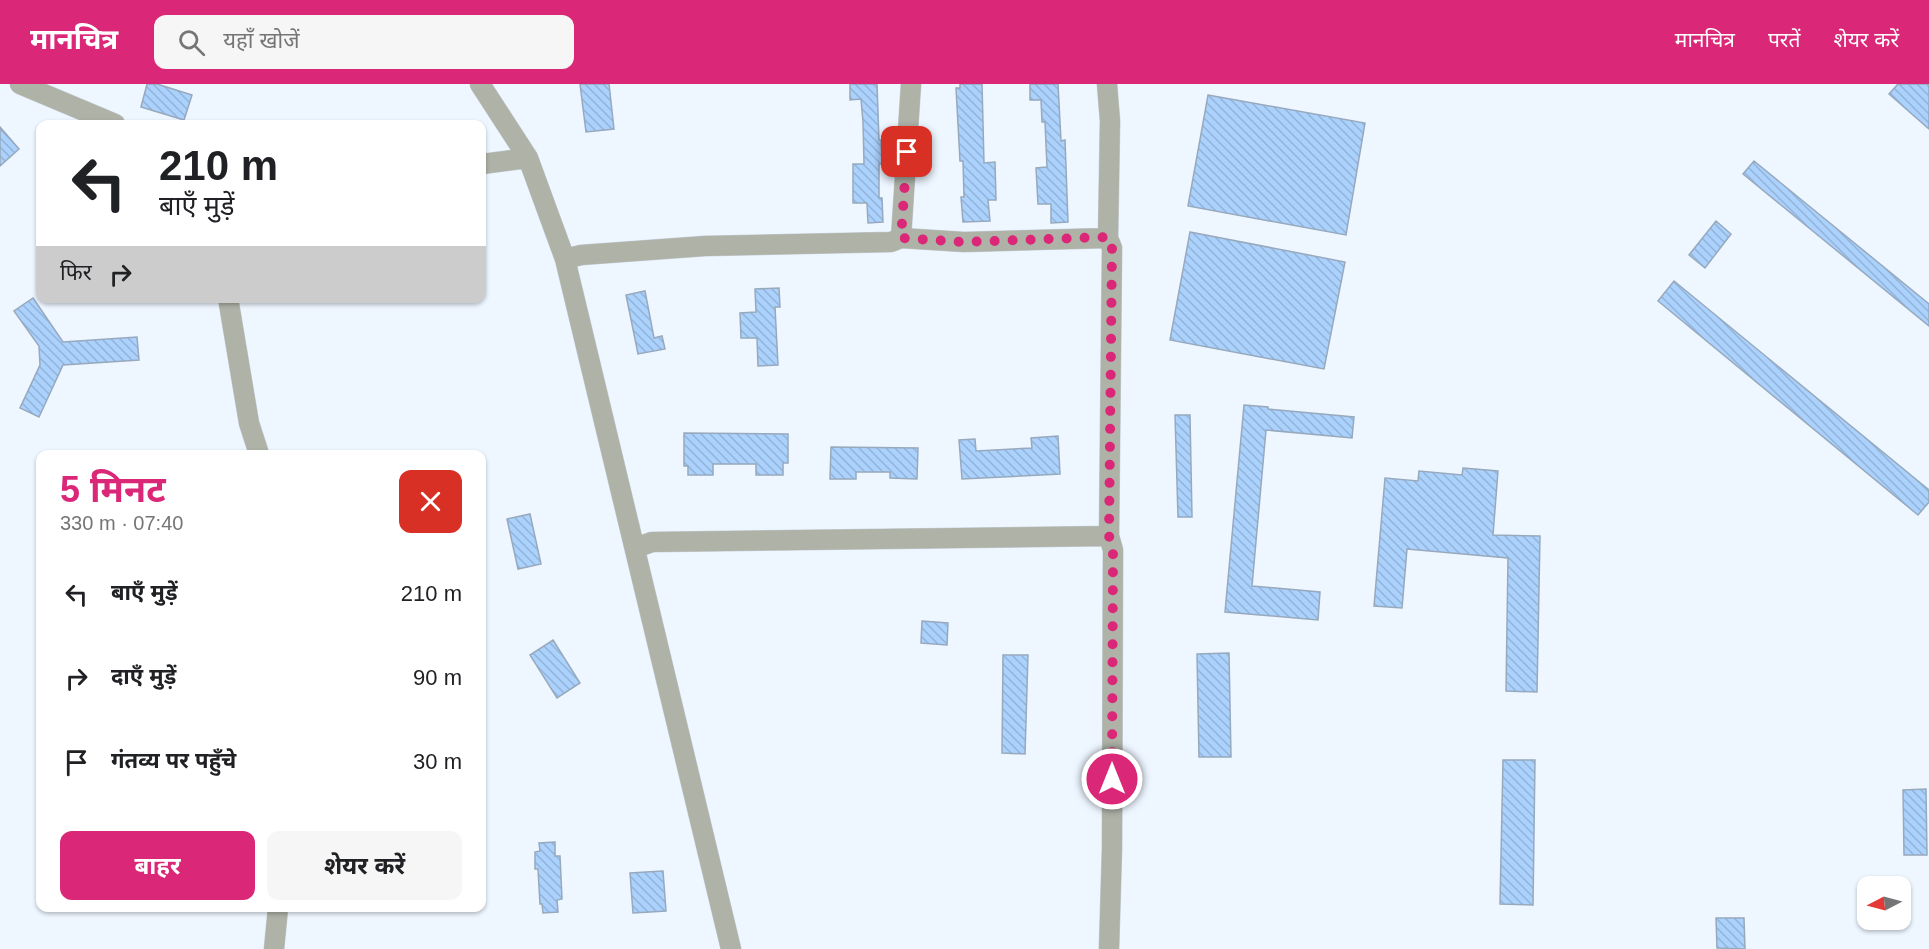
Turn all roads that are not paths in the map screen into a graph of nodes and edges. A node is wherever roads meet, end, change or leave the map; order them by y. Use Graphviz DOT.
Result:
graph roads {
  1 [pos="20,84"];
  2 [pos="480,84"];
  3 [pos="911,84"];
  4 [pos="1107,84"];
  5 [pos="106,120"];
  6 [pos="528,158"];
  7 [pos="486,163"];
  8 [pos="1108,237"];
  9 [pos="901,238"];
  10 [pos="565,259"];
  11 [pos="229,303"];
  12 [pos="258,450"];
  13 [pos="1109,536"];
  14 [pos="635,548"];
  15 [pos="278,912"];
  16 [pos="274,949"];
  17 [pos="731,949"];
  18 [pos="1109,949"];
  1 -- 5 [label="street"];
  2 -- 6 [label="street"];
  3 -- 9 [label="street"];
  4 -- 8 [label="street"];
  6 -- 7 [label="street"];
  6 -- 10 [label="street"];
  8 -- 9 [label="street"];
  8 -- 13 [label="street"];
  9 -- 10 [label="street"];
  10 -- 14 [label="street"];
  11 -- 12 [label="street"];
  13 -- 14 [label="street"];
  13 -- 18 [label="street"];
  14 -- 17 [label="street"];
  15 -- 16 [label="street"];
}
